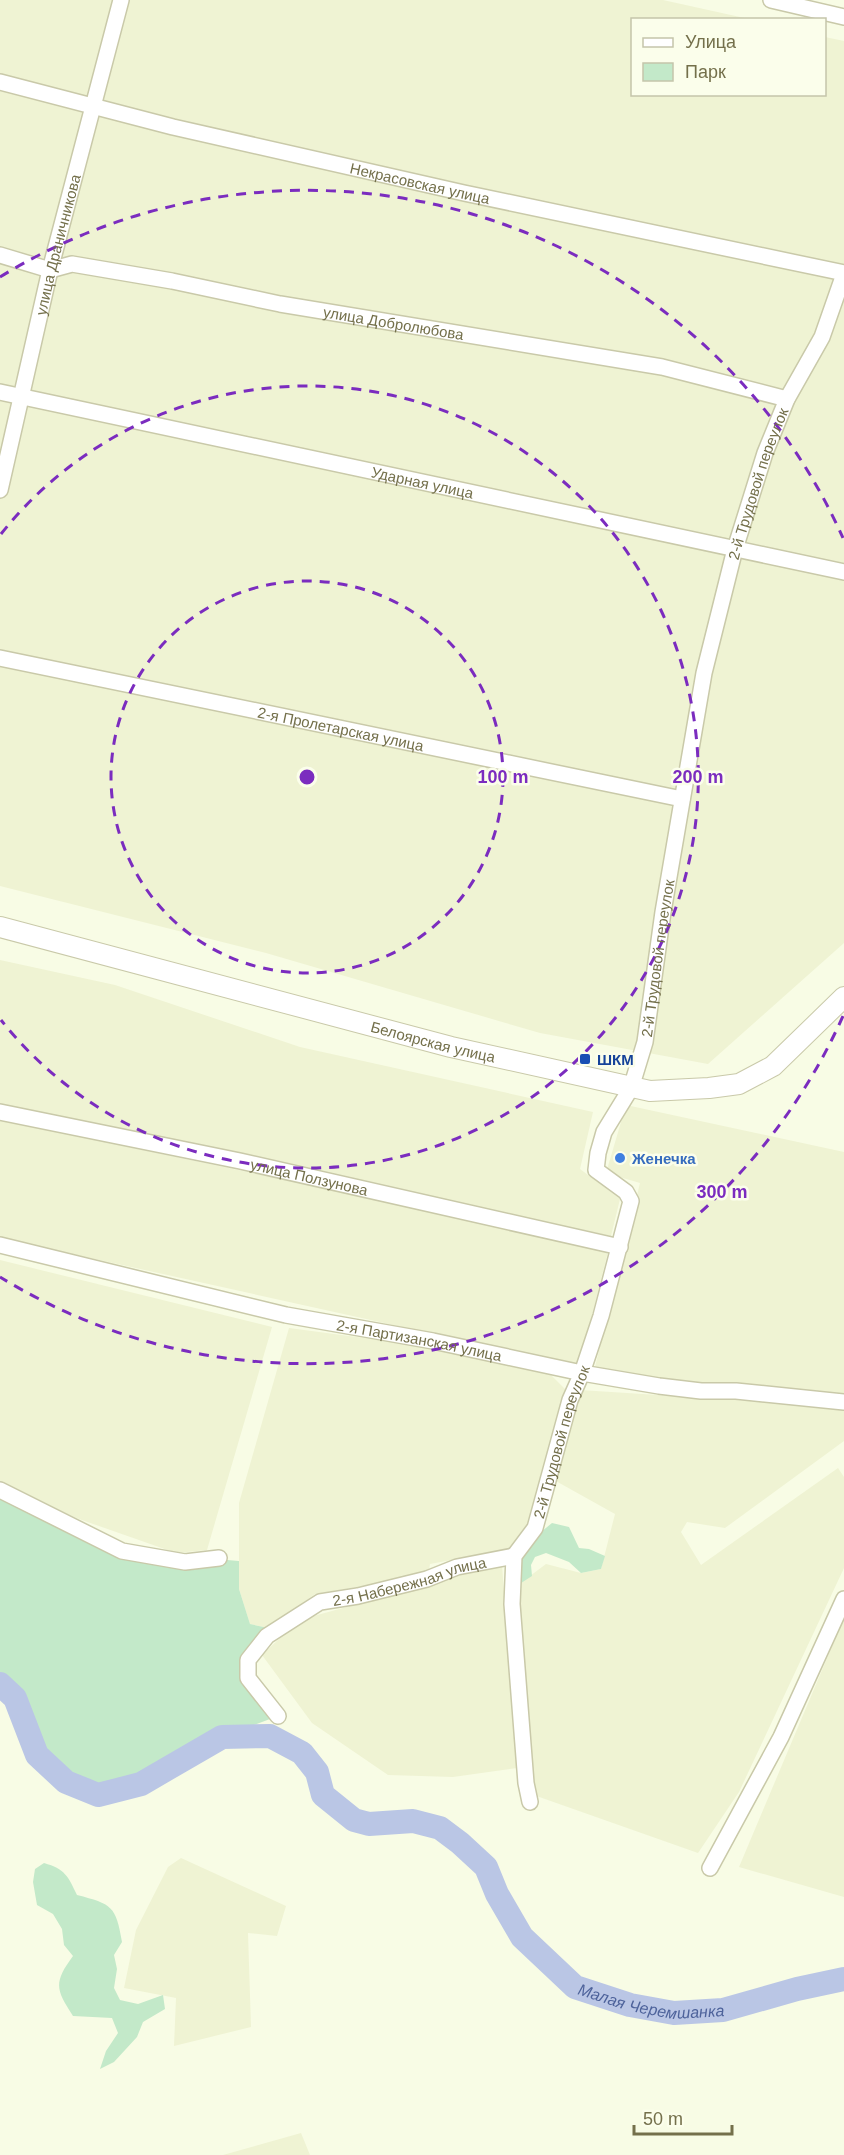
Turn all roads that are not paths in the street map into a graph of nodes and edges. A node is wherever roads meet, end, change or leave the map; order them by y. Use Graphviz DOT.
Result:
graph roads {
  1 [pos="121,0"];
  2 [pos="771,0"];
  3 [pos="844,17"];
  4 [pos="0,82"];
  5 [pos="92,105"];
  6 [pos="0,255"];
  7 [pos="50,270"];
  8 [pos="844,274"];
  9 [pos="0,392"];
  10 [pos="23,397"];
  11 [pos="787,399"];
  12 [pos="0,490"];
  13 [pos="735,549"];
  14 [pos="844,572"];
  15 [pos="0,658"];
  16 [pos="682,799"];
  17 [pos="0,927"];
  18 [pos="844,997"];
  19 [pos="631,1088"];
  20 [pos="0,1112"];
  21 [pos="0,1245"];
  22 [pos="620,1247"];
  23 [pos="582,1373"];
  24 [pos="844,1402"];
  25 [pos="0,1490"];
  26 [pos="514,1556"];
  27 [pos="219,1558"];
  28 [pos="844,1599"];
  29 [pos="278,1716"];
  30 [pos="530,1802"];
  31 [pos="710,1868"];
  1 -- 5 [label="street, улица Драничникова"];
  2 -- 3 [label="street"];
  4 -- 5 [label="street, Некрасовская улица"];
  5 -- 7 [label="street, улица Драничникова"];
  5 -- 8 [label="street, Некрасовская улица"];
  6 -- 7 [label="street, улица Добролюбова"];
  7 -- 10 [label="street, улица Драничникова"];
  7 -- 11 [label="street, улица Добролюбова"];
  8 -- 11 [label="street, 2-й Трудовой переулок"];
  9 -- 10 [label="street, Ударная улица"];
  10 -- 12 [label="street, улица Драничникова"];
  10 -- 13 [label="street, Ударная улица"];
  11 -- 13 [label="street, 2-й Трудовой переулок"];
  13 -- 14 [label="street, Ударная улица"];
  13 -- 16 [label="street, 2-й Трудовой переулок"];
  15 -- 16 [label="street, 2-я Пролетарская улица"];
  16 -- 19 [label="street, 2-й Трудовой переулок"];
  17 -- 19 [label="street, Белоярская улица"];
  18 -- 19 [label="street, Белоярская улица"];
  19 -- 22 [label="street, 2-й Трудовой переулок"];
  20 -- 22 [label="street, улица Ползунова"];
  21 -- 23 [label="street, 2-я Партизанская улица"];
  22 -- 23 [label="street, 2-й Трудовой переулок"];
  23 -- 24 [label="street, 2-я Партизанская улица"];
  23 -- 26 [label="street, 2-й Трудовой переулок"];
  25 -- 27 [label="street"];
  26 -- 29 [label="street, 2-я Набережная улица"];
  26 -- 30 [label="street"];
  28 -- 31 [label="street"];
}
